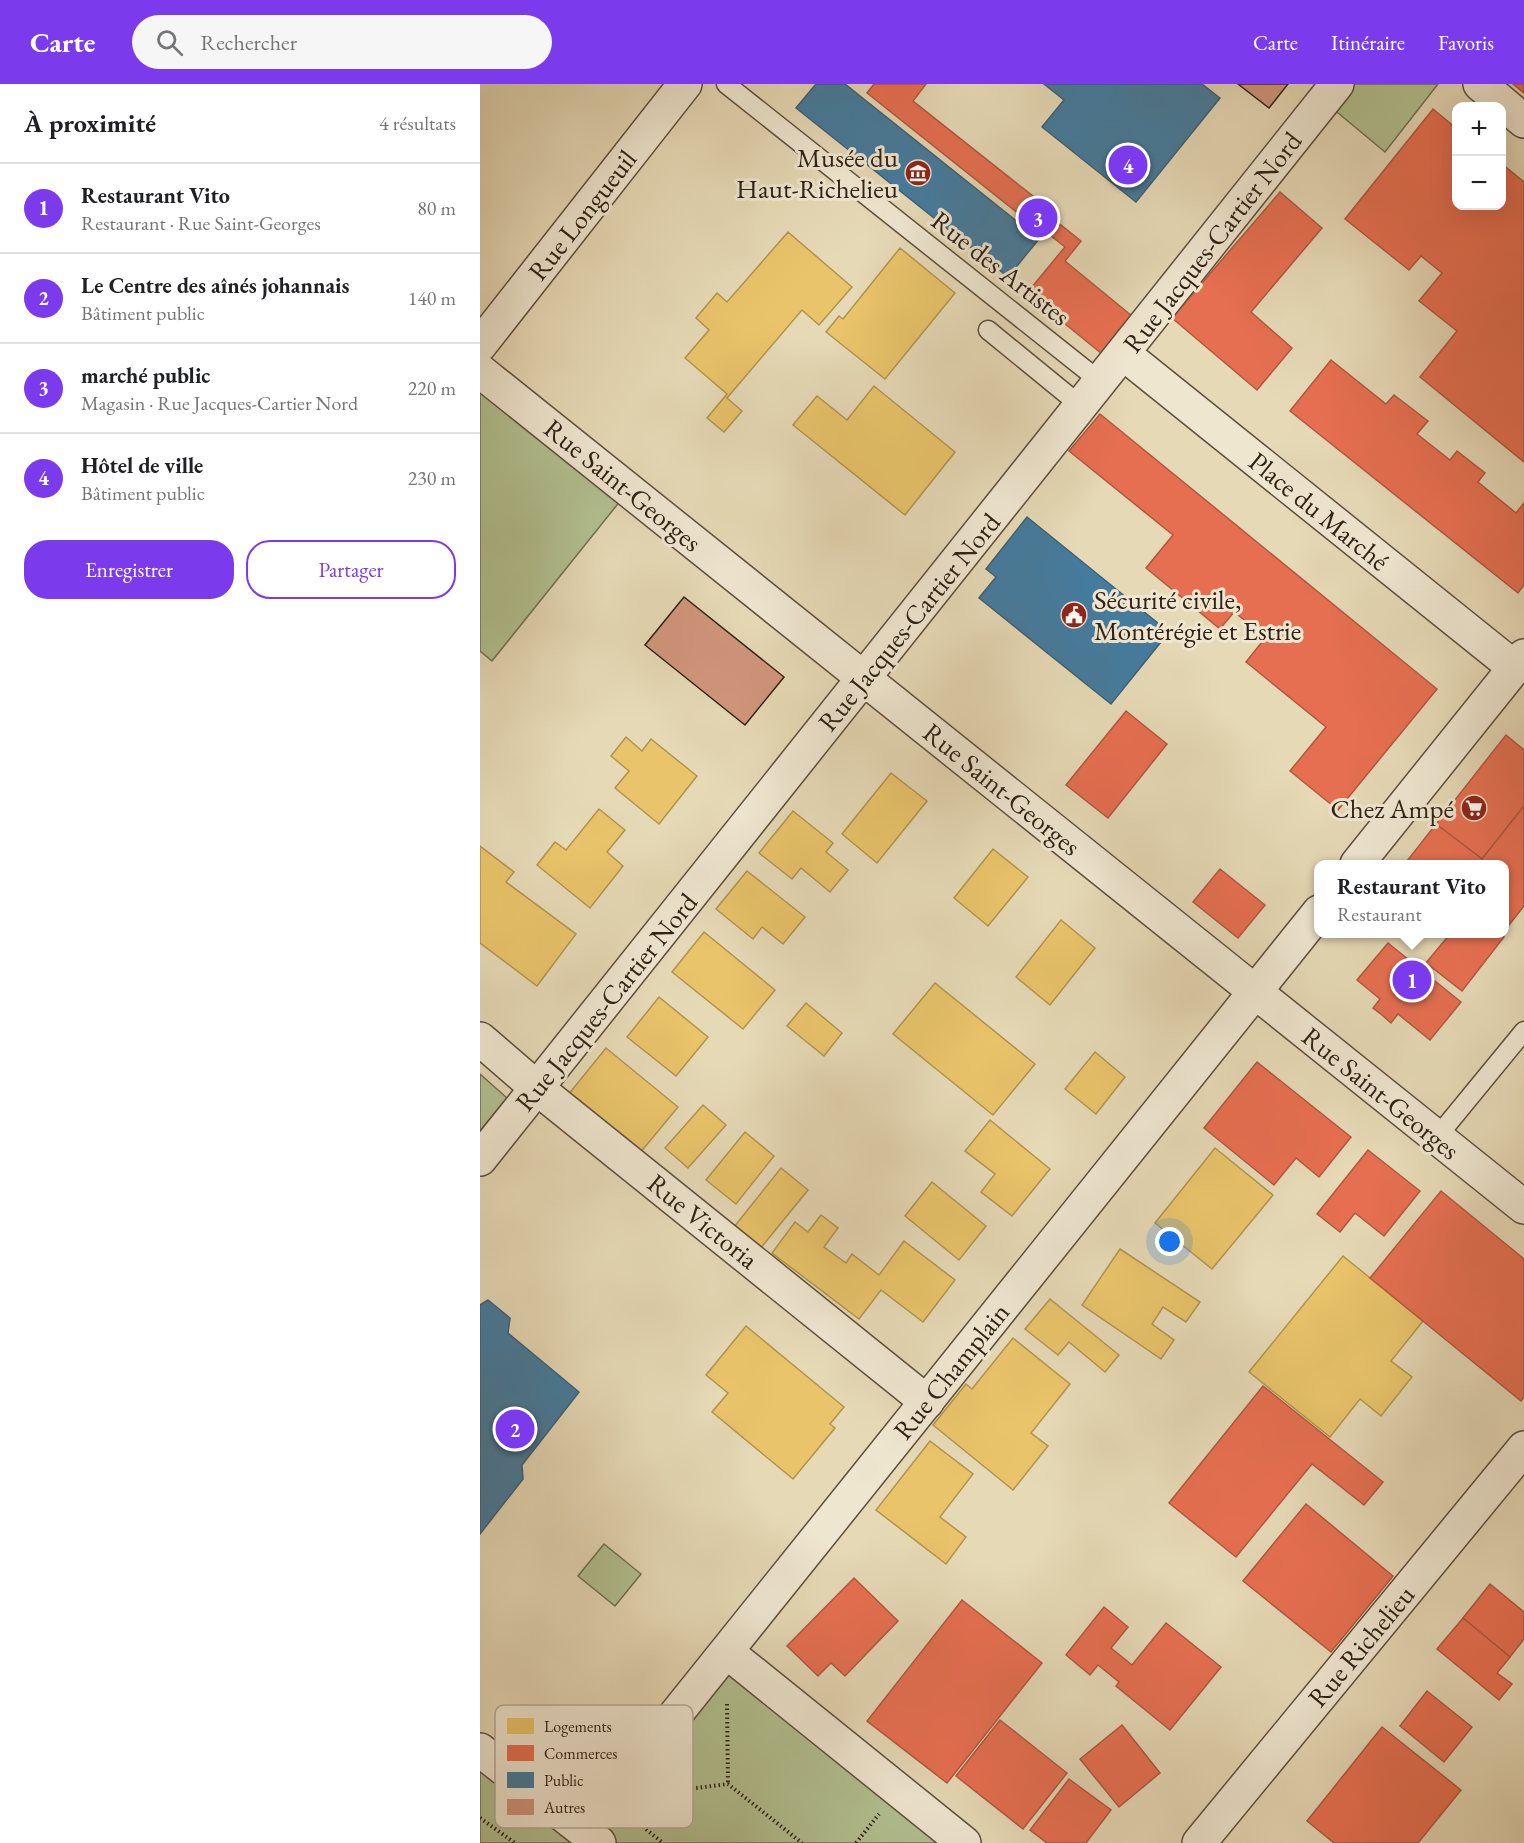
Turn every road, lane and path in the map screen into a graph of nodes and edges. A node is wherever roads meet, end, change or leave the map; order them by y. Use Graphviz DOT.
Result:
graph roads {
  1 [pos="684,84"];
  2 [pos="726,84"];
  3 [pos="1337,84"];
  4 [pos="1480,84"];
  5 [pos="1524,121"];
  6 [pos="988,330"];
  7 [pos="480,345"];
  8 [pos="1124,354"];
  9 [pos="480,371"];
  10 [pos="1091,394"];
  11 [pos="1519,662"];
  12 [pos="864,679"];
  13 [pos="1360,860"];
  14 [pos="1314,918"];
  15 [pos="1255,992"];
  16 [pos="1524,1031"];
  17 [pos="480,1039"];
  18 [pos="538,1089"];
  19 [pos="1437,1137"];
  20 [pos="480,1159"];
  21 [pos="1524,1207"];
  22 [pos="927,1402"];
  23 [pos="1524,1448"];
  24 [pos="727,1652"];
  25 [pos="684,1705"];
  26 [pos="480,1750"];
  27 [pos="495,1763"];
  28 [pos="728,1784"];
  29 [pos="693,1788"];
  30 [pos="480,1818"];
  31 [pos="571,1828"];
  32 [pos="584,1839"];
  33 [pos="515,1843"];
  34 [pos="802,1843"];
  35 [pos="964,1843"];
  36 [pos="1199,1843"];
  1 -- 7 [label="street, Rue Longueuil"];
  2 -- 10 [label="lane, Rue des Artistes"];
  3 -- 8 [label="street, Rue Jacques-Cartier Nord"];
  4 -- 5 [label="street"];
  6 -- 10 [label="lane"];
  8 -- 10 [label="street, Rue Jacques-Cartier Nord"];
  8 -- 11 [label="street, Place du Marché"];
  9 -- 12 [label="street, Rue Saint-Georges"];
  10 -- 12 [label="street, Rue Jacques-Cartier Nord"];
  11 -- 13 [label="street"];
  12 -- 15 [label="street, Rue Saint-Georges"];
  12 -- 18 [label="street, Rue Jacques-Cartier Nord"];
  14 -- 15 [label="street, Rue Champlain"];
  15 -- 19 [label="street, Rue Saint-Georges"];
  15 -- 22 [label="street, Rue Champlain"];
  16 -- 19 [label="lane"];
  17 -- 18 [label="street, Rue Victoria"];
  18 -- 20 [label="street, Rue Jacques-Cartier Nord"];
  18 -- 22 [label="street, Rue Victoria"];
  19 -- 21 [label="street, Rue Saint-Georges"];
  22 -- 24 [label="street, Rue Champlain"];
  23 -- 36 [label="street, Rue Richelieu"];
  24 -- 25 [label="street, Rue Champlain"];
  24 -- 28 [label="path"];
  24 -- 35 [label="street"];
  26 -- 27 [label="street"];
  28 -- 29 [label="path"];
  28 -- 34 [label="path"];
  30 -- 33 [label="path"];
  31 -- 32 [label="street"];
}
